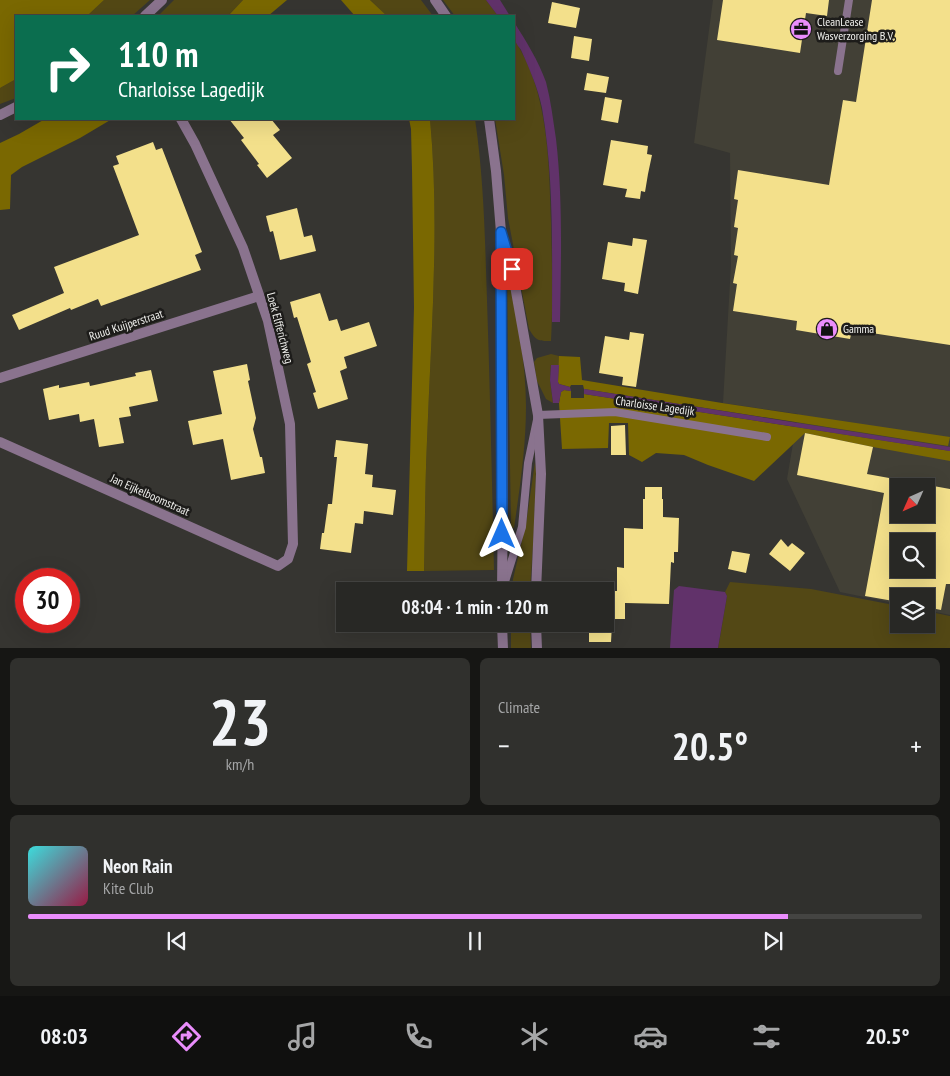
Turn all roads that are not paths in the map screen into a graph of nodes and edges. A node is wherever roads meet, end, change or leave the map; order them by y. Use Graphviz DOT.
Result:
graph roads {
  1 [pos="162,0"];
  2 [pos="435,0"];
  3 [pos="848,0"];
  4 [pos="146,15"];
  5 [pos="445,15"];
  6 [pos="838,72"];
  7 [pos="15,108"];
  8 [pos="0,115"];
  9 [pos="181,120"];
  10 [pos="489,120"];
  11 [pos="501,232"];
  12 [pos="259,296"];
  13 [pos="0,378"];
  14 [pos="538,415"];
  15 [pos="767,437"];
  16 [pos="0,442"];
  17 [pos="288,559"];
  18 [pos="502,582"];
  19 [pos="505,582"];
  20 [pos="536,582"];
  21 [pos="502,632"];
  22 [pos="536,632"];
  23 [pos="503,648"];
  24 [pos="536,648"];
  1 -- 4 [label="street"];
  2 -- 5 [label="street"];
  3 -- 6 [label="lane"];
  7 -- 8 [label="street"];
  9 -- 12 [label="street, Loek Elfferichweg"];
  10 -- 11 [label="street"];
  11 -- 14 [label="street"];
  11 -- 18 [label="street"];
  12 -- 13 [label="street, Ruud Kuijperstraat"];
  12 -- 17 [label="street, Loek Elfferichweg"];
  14 -- 15 [label="lane, Charloisse Lagedijk"];
  14 -- 19 [label="lane"];
  14 -- 20 [label="street"];
  16 -- 17 [label="street, Jan Eijkelboomstraat"];
  21 -- 23 [label="street"];
  22 -- 24 [label="street"];
}
